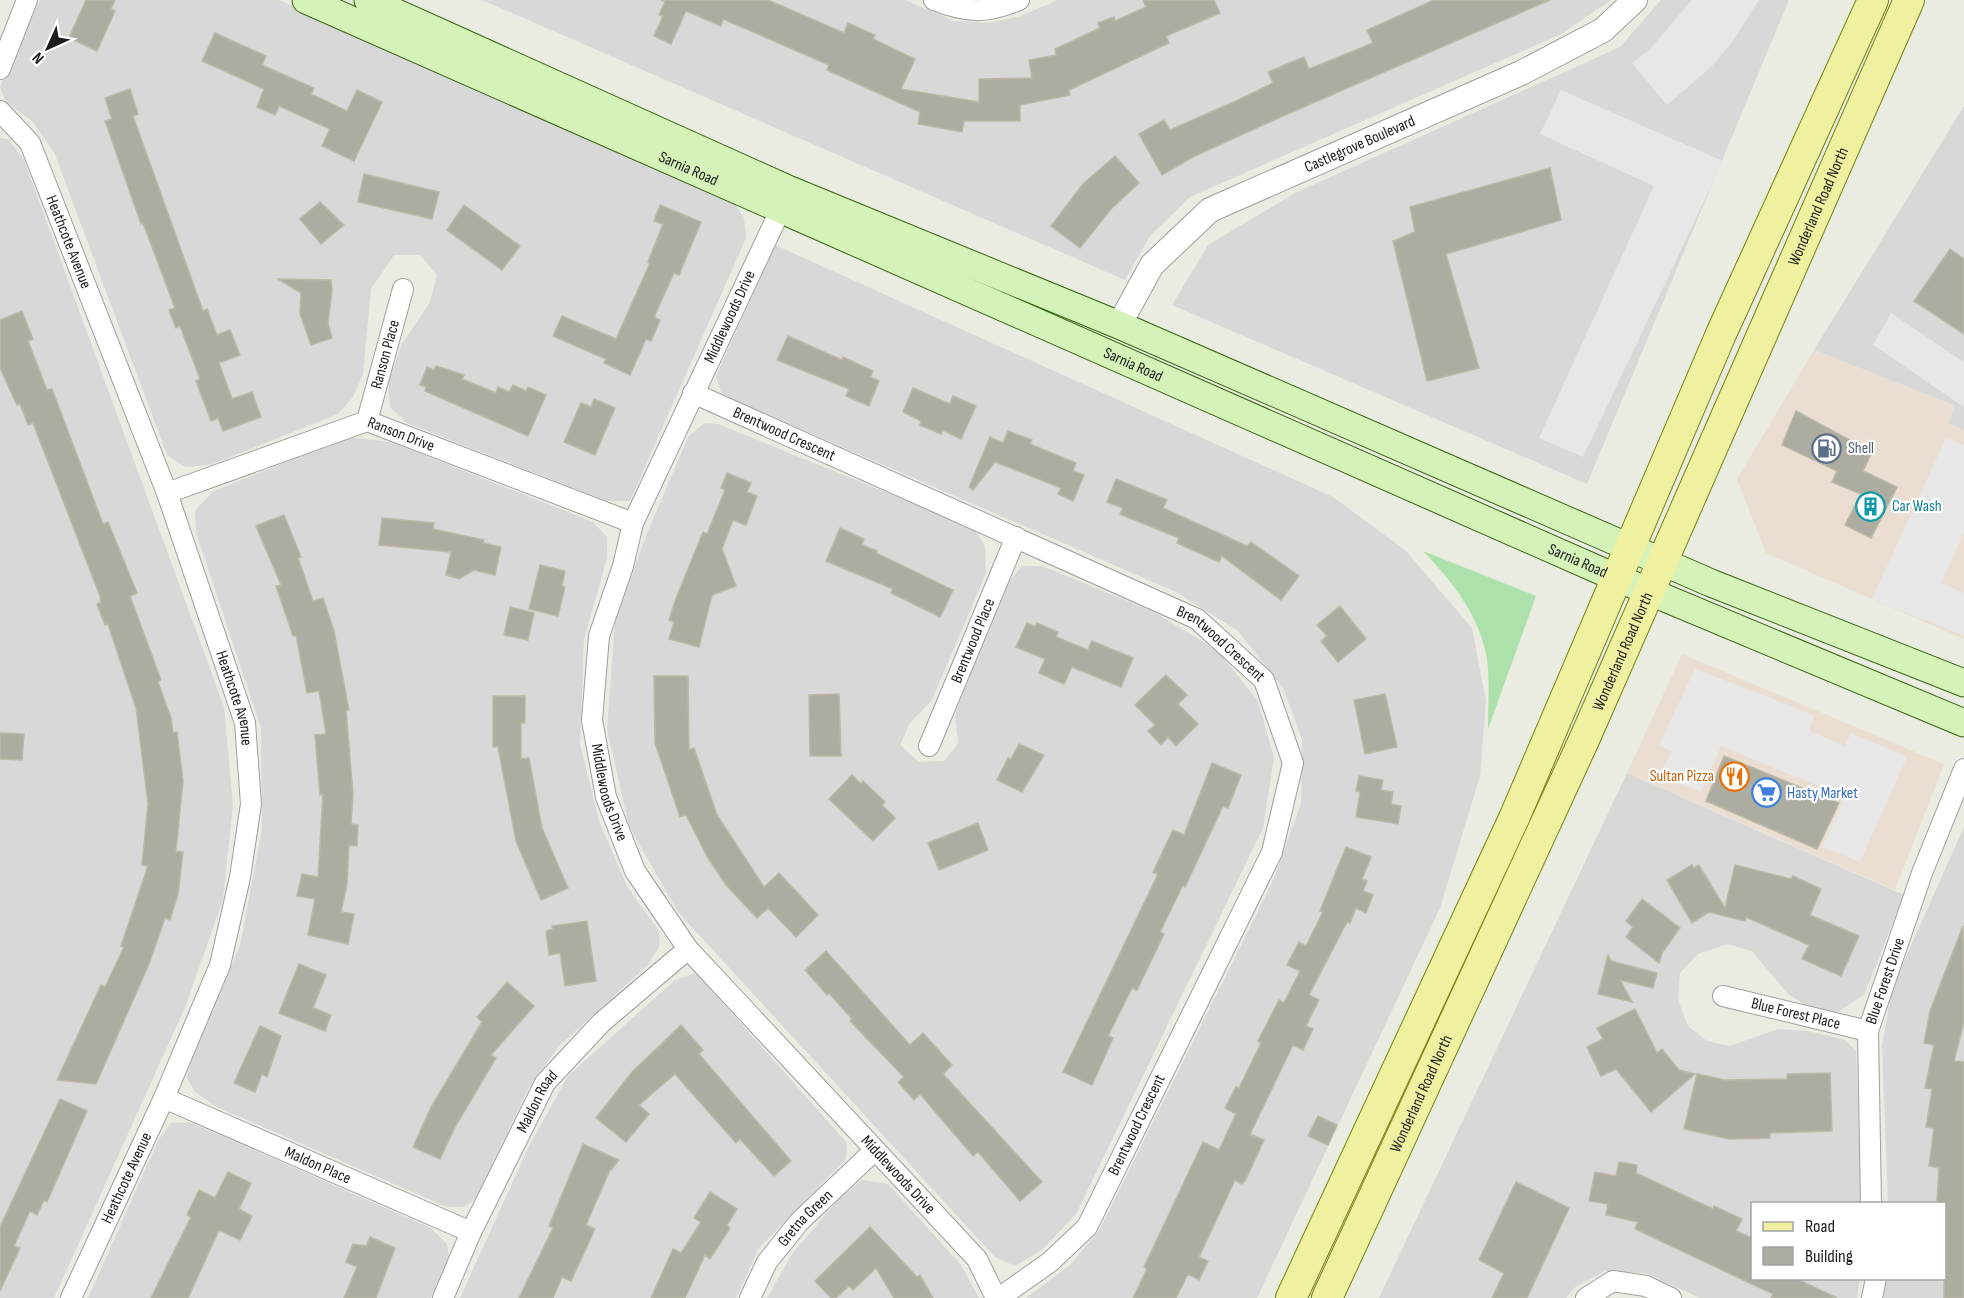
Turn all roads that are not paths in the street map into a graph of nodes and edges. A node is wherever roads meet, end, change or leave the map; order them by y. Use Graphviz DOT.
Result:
graph roads {
  1 [pos="27,0"];
  2 [pos="306,0"];
  3 [pos="368,0"];
  4 [pos="934,0"];
  5 [pos="1018,0"];
  6 [pos="1635,0"];
  7 [pos="1872,0"];
  8 [pos="1909,0"];
  9 [pos="0,69"];
  10 [pos="0,111"];
  11 [pos="786,199"];
  12 [pos="403,289"];
  13 [pos="1119,325"];
  14 [pos="693,393"];
  15 [pos="367,421"];
  16 [pos="167,493"];
  17 [pos="633,524"];
  18 [pos="1016,537"];
  19 [pos="1632,548"];
  20 [pos="1663,562"];
  21 [pos="1617,578"];
  22 [pos="1649,592"];
  23 [pos="1964,683"];
  24 [pos="1964,723"];
  25 [pos="929,746"];
  26 [pos="1964,769"];
  27 [pos="688,949"];
  28 [pos="1723,996"];
  29 [pos="1868,1031"];
  30 [pos="164,1098"];
  31 [pos="873,1151"];
  32 [pos="1871,1202"];
  33 [pos="471,1232"];
  34 [pos="1876,1280"];
  35 [pos="71,1298"];
  36 [pos="443,1298"];
  37 [pos="750,1298"];
  38 [pos="998,1298"];
  39 [pos="1291,1298"];
  40 [pos="1327,1298"];
  41 [pos="1586,1298"];
  42 [pos="1671,1298"];
  43 [pos="1872,1298"];
  1 -- 9 [label="street"];
  2 -- 11 [label="main road, Sarnia Road"];
  3 -- 11 [label="main road, Sarnia Road"];
  4 -- 5 [label="street"];
  6 -- 13 [label="street, Castlegrove Boulevard"];
  7 -- 19 [label="main road, Wonderland Road North"];
  8 -- 20 [label="main road, Wonderland Road North"];
  10 -- 16 [label="street, Heathcote Avenue"];
  11 -- 13 [label="main road, Sarnia Road"];
  11 -- 14 [label="street, Middlewoods Drive"];
  11 -- 21 [label="main road, Sarnia Road"];
  12 -- 15 [label="street, Ranson Place"];
  13 -- 19 [label="main road, Sarnia Road"];
  14 -- 17 [label="street, Middlewoods Drive"];
  14 -- 18 [label="street, Brentwood Crescent"];
  15 -- 16 [label="street, Ranson Drive"];
  15 -- 17 [label="street, Ranson Drive"];
  16 -- 30 [label="street, Heathcote Avenue"];
  17 -- 27 [label="street, Middlewoods Drive"];
  18 -- 25 [label="street, Brentwood Place"];
  18 -- 38 [label="street, Brentwood Crescent"];
  19 -- 20 [label="main road, Sarnia Road"];
  19 -- 21 [label="main road, Wonderland Road North"];
  20 -- 22 [label="main road, Wonderland Road North"];
  20 -- 23 [label="main road, Sarnia Road"];
  21 -- 22 [label="main road, Sarnia Road"];
  21 -- 39 [label="main road, Wonderland Road North"];
  22 -- 24 [label="main road, Sarnia Road"];
  22 -- 40 [label="main road, Wonderland Road North"];
  26 -- 29 [label="street, Blue Forest Drive"];
  27 -- 31 [label="street, Middlewoods Drive"];
  27 -- 33 [label="street, Maldon Road"];
  28 -- 29 [label="street, Blue Forest Place"];
  29 -- 32 [label="street, Blue Forest Drive"];
  30 -- 33 [label="street, Maldon Place"];
  30 -- 35 [label="street, Heathcote Avenue"];
  31 -- 37 [label="street, Gretna Green"];
  31 -- 38 [label="street, Middlewoods Drive"];
  33 -- 36 [label="street, Maldon Road"];
  34 -- 43 [label="street"];
  41 -- 42 [label="street"];
}
